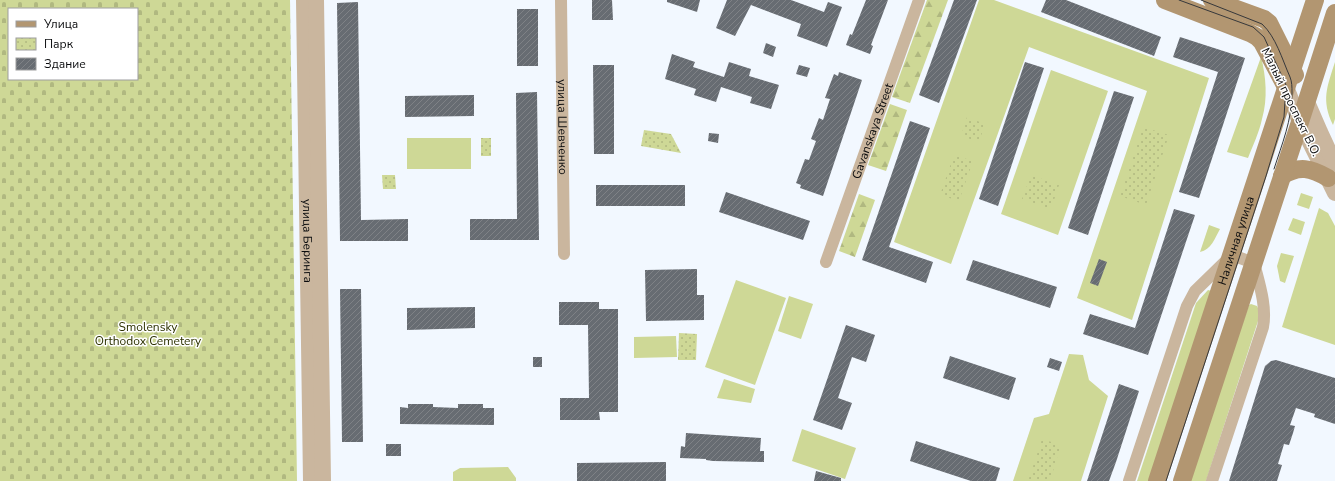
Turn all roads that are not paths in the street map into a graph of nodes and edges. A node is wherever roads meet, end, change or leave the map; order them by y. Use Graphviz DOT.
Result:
graph roads {
  1 [pos="304,0"];
  2 [pos="316,0"];
  3 [pos="561,0"];
  4 [pos="919,0"];
  5 [pos="1165,0"];
  6 [pos="1212,0"];
  7 [pos="1315,0"];
  8 [pos="1335,13"];
  9 [pos="1292,69"];
  10 [pos="1286,87"];
  11 [pos="1307,102"];
  12 [pos="1300,122"];
  13 [pos="1282,176"];
  14 [pos="1333,178"];
  15 [pos="564,254"];
  16 [pos="1232,255"];
  17 [pos="826,262"];
  18 [pos="1254,263"];
  19 [pos="311,481"];
  20 [pos="323,481"];
  21 [pos="1129,481"];
  22 [pos="1157,481"];
  23 [pos="1182,481"];
  24 [pos="1212,481"];
  1 -- 19 [label="street, улица Беринга"];
  2 -- 20 [label="street, улица Беринга"];
  3 -- 15 [label="street, улица Шевченко"];
  4 -- 17 [label="street, Gavanskaya Street"];
  5 -- 10 [label="main road, Малый проспект В.О."];
  6 -- 9 [label="main road, Малый проспект В.О."];
  7 -- 9 [label="main road, Наличная улица"];
  8 -- 11 [label="main road, Наличная улица"];
  9 -- 10 [label="main road, Наличная улица"];
  9 -- 11 [label="main road, Малый проспект В.О."];
  10 -- 12 [label="street, Малый проспект В.О."];
  10 -- 16 [label="main road, Наличная улица"];
  11 -- 12 [label="main road, Наличная улица"];
  11 -- 14 [label="street, Малый проспект В.О."];
  12 -- 13 [label="main road, Наличная улица"];
  12 -- 14 [label="street, Малый проспект В.О."];
  13 -- 14 [label="main road"];
  13 -- 18 [label="main road, Наличная улица"];
  16 -- 18 [label="street"];
  16 -- 21 [label="street"];
  16 -- 22 [label="main road, Наличная улица"];
  18 -- 23 [label="main road, Наличная улица"];
  18 -- 24 [label="street"];
}
